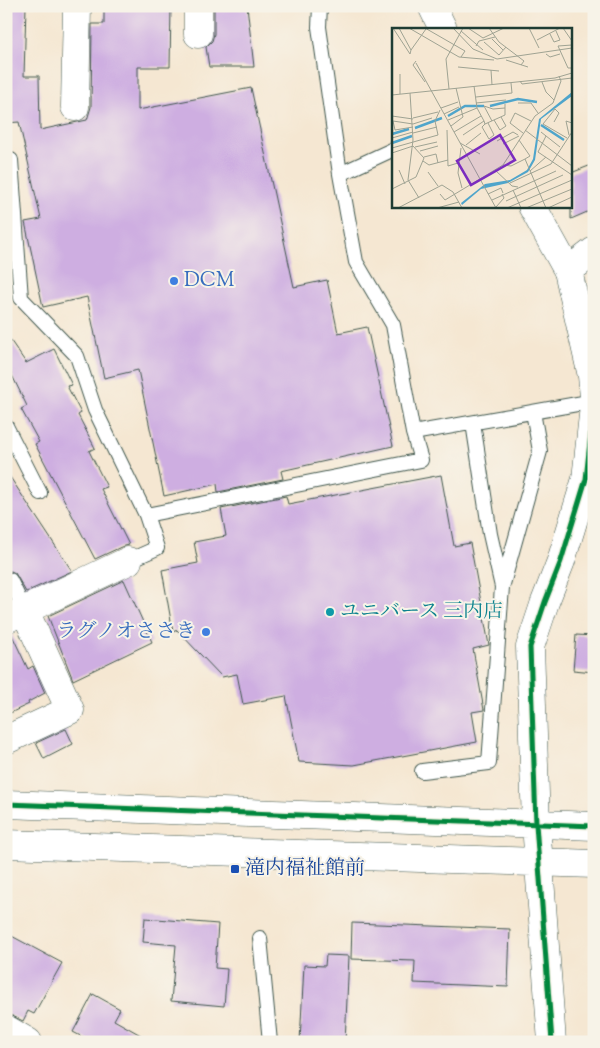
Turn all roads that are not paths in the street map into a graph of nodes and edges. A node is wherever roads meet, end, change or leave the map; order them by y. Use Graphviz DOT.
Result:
graph roads {
  1 [pos="77,6"];
  2 [pos="198,6"];
  3 [pos="320,6"];
  4 [pos="432,6"];
  5 [pos="443,28"];
  6 [pos="198,34"];
  7 [pos="75,107"];
  8 [pos="392,150"];
  9 [pos="11,160"];
  10 [pos="340,174"];
  11 [pos="533,208"];
  12 [pos="594,251"];
  13 [pos="568,271"];
  14 [pos="594,397"];
  15 [pos="594,402"];
  16 [pos="594,406"];
  17 [pos="533,412"];
  18 [pos="473,423"];
  19 [pos="6,426"];
  20 [pos="413,433"];
  21 [pos="591,464"];
  22 [pos="40,493"];
  23 [pos="146,515"];
  24 [pos="135,558"];
  25 [pos="10,580"];
  26 [pos="502,587"];
  27 [pos="15,615"];
  28 [pos="6,740"];
  29 [pos="422,771"];
  30 [pos="6,804"];
  31 [pos="536,824"];
  32 [pos="594,826"];
  33 [pos="6,844"];
  34 [pos="539,862"];
  35 [pos="594,864"];
  36 [pos="260,938"];
  37 [pos="6,1029"];
  38 [pos="28,1042"];
  39 [pos="270,1042"];
  40 [pos="552,1042"];
  1 -- 7 [label="street"];
  2 -- 6 [label="street"];
  3 -- 10 [label="lane"];
  4 -- 5 [label="street"];
  8 -- 10 [label="lane"];
  9 -- 23 [label="lane"];
  10 -- 20 [label="lane"];
  11 -- 13 [label="street"];
  12 -- 13 [label="street"];
  13 -- 14 [label="street"];
  15 -- 17 [label="lane"];
  16 -- 21 [label="street"];
  17 -- 18 [label="lane"];
  17 -- 26 [label="lane"];
  18 -- 20 [label="lane"];
  18 -- 26 [label="lane"];
  19 -- 22 [label="lane"];
  20 -- 23 [label="lane"];
  21 -- 31 [label="street"];
  23 -- 24 [label="lane"];
  24 -- 27 [label="street"];
  25 -- 27 [label="lane"];
  26 -- 29 [label="lane"];
  27 -- 28 [label="street"];
  30 -- 31 [label="street"];
  31 -- 32 [label="street"];
  31 -- 34 [label="street"];
  33 -- 34 [label="street"];
  34 -- 35 [label="street"];
  34 -- 40 [label="street"];
  36 -- 39 [label="lane"];
  37 -- 38 [label="street"];
}
